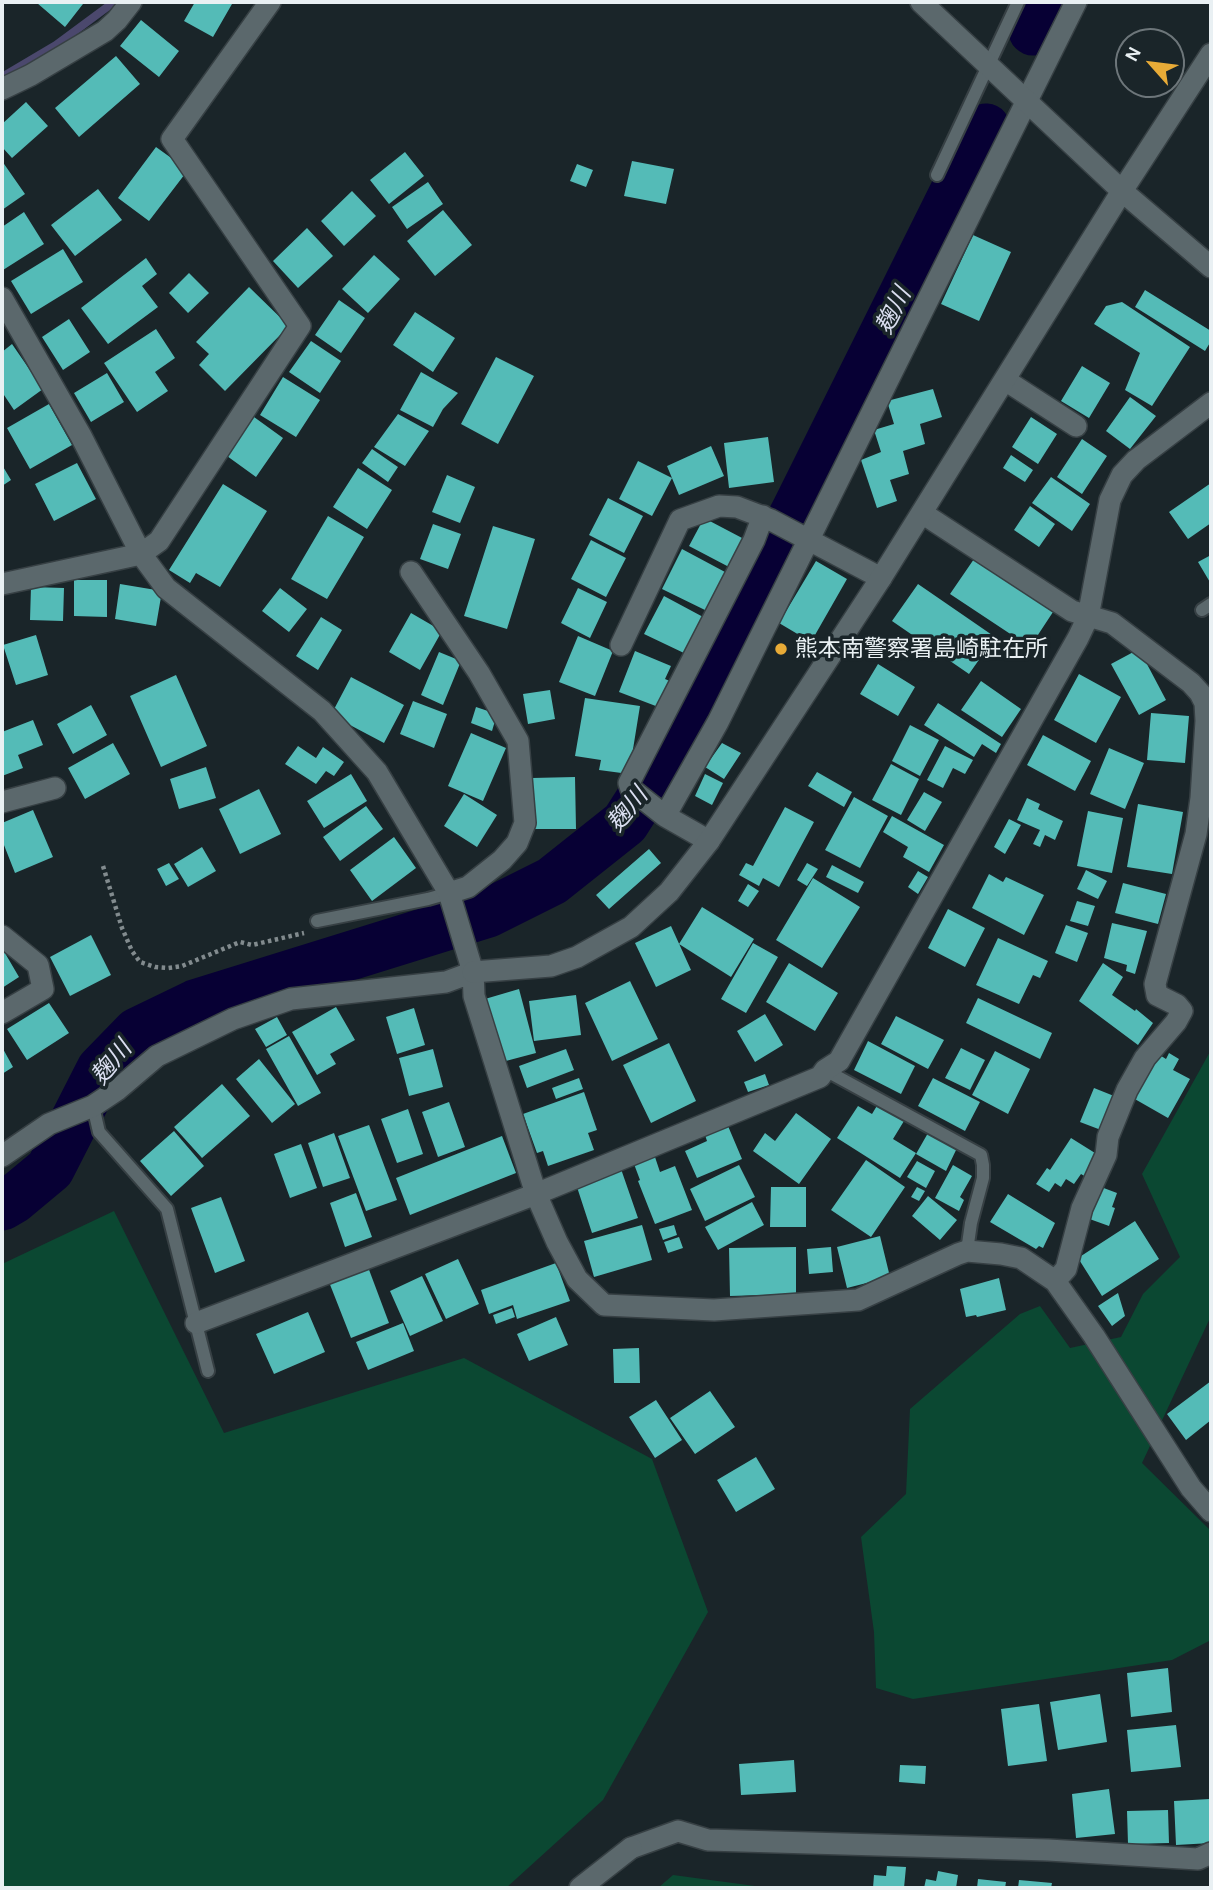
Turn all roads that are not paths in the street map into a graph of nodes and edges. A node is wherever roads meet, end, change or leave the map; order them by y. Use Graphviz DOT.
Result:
graph roads {
  1 [pos="131,2"];
  2 [pos="270,2"];
  3 [pos="921,2"];
  4 [pos="1018,2"];
  5 [pos="1076,2"];
  6 [pos="1211,54"];
  7 [pos="989,65"];
  8 [pos="2,89"];
  9 [pos="1028,101"];
  10 [pos="937,175"];
  11 [pos="1122,191"];
  12 [pos="1211,267"];
  13 [pos="2,298"];
  14 [pos="1005,380"];
  15 [pos="1211,403"];
  16 [pos="1076,426"];
  17 [pos="922,513"];
  18 [pos="767,518"];
  19 [pos="806,538"];
  20 [pos="141,554"];
  21 [pos="411,572"];
  22 [pos="881,578"];
  23 [pos="2,584"];
  24 [pos="1088,617"];
  25 [pos="621,645"];
  26 [pos="1208,702"];
  27 [pos="55,788"];
  28 [pos="2,802"];
  29 [pos="661,812"];
  30 [pos="709,841"];
  31 [pos="450,898"];
  32 [pos="317,920"];
  33 [pos="2,936"];
  34 [pos="473,972"];
  35 [pos="2,1013"];
  36 [pos="825,1070"];
  37 [pos="93,1107"];
  38 [pos="2,1156"];
  39 [pos="536,1194"];
  40 [pos="967,1251"];
  41 [pos="1055,1282"];
  42 [pos="196,1323"];
  43 [pos="208,1371"];
  44 [pos="1211,1511"];
  45 [pos="1211,1853"];
  46 [pos="580,1888"];
  1 -- 8 [label="street"];
  2 -- 20 [label="street"];
  3 -- 7 [label="street"];
  4 -- 7 [label="lane"];
  5 -- 9 [label="street"];
  6 -- 11 [label="street"];
  7 -- 9 [label="street"];
  7 -- 10 [label="lane"];
  9 -- 11 [label="street"];
  9 -- 19 [label="street"];
  11 -- 12 [label="street"];
  11 -- 14 [label="street"];
  13 -- 20 [label="street"];
  14 -- 16 [label="street"];
  14 -- 17 [label="street"];
  15 -- 24 [label="street"];
  17 -- 22 [label="street"];
  17 -- 24 [label="street"];
  18 -- 19 [label="street"];
  18 -- 25 [label="street"];
  18 -- 29 [label="street"];
  19 -- 22 [label="street"];
  19 -- 29 [label="street"];
  20 -- 23 [label="street"];
  20 -- 31 [label="street"];
  21 -- 31 [label="street"];
  22 -- 30 [label="street"];
  24 -- 26 [label="street"];
  24 -- 36 [label="street"];
  26 -- 41 [label="street"];
  27 -- 28 [label="street"];
  29 -- 30 [label="street"];
  30 -- 34 [label="street"];
  31 -- 32 [label="lane"];
  31 -- 34 [label="street"];
  33 -- 35 [label="street"];
  34 -- 37 [label="street"];
  34 -- 39 [label="street"];
  36 -- 39 [label="street"];
  36 -- 40 [label="lane"];
  37 -- 38 [label="street"];
  37 -- 42 [label="lane"];
  39 -- 40 [label="street"];
  39 -- 42 [label="street"];
  40 -- 41 [label="street"];
  41 -- 44 [label="street"];
  42 -- 43 [label="lane"];
  45 -- 46 [label="street"];
}
